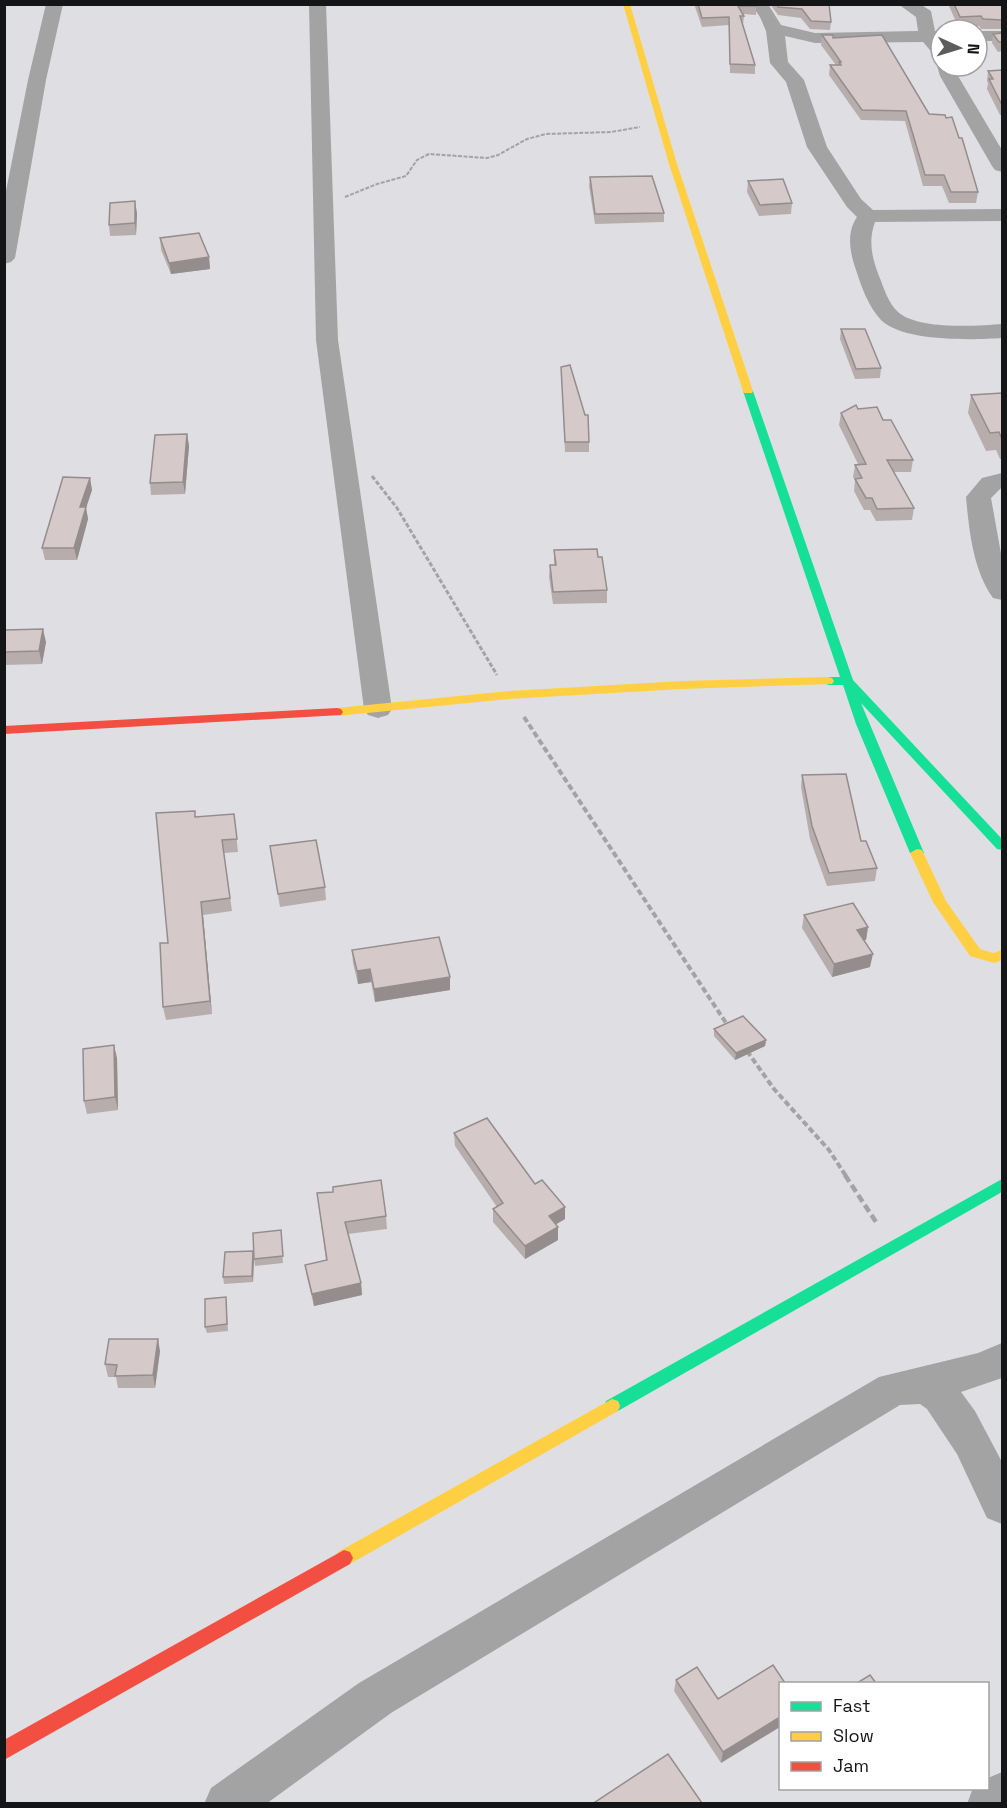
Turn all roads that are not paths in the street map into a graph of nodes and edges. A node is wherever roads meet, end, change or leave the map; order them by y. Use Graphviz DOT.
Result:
graph roads {
  1 [pos="56,4"];
  2 [pos="317,4"];
  3 [pos="627,4"];
  4 [pos="759,4"];
  5 [pos="910,6"];
  6 [pos="773,28"];
  7 [pos="929,30"];
  8 [pos="929,37"];
  9 [pos="950,78"];
  10 [pos="1002,166"];
  11 [pos="1002,215"];
  12 [pos="868,216"];
  13 [pos="4,258"];
  14 [pos="1002,331"];
  15 [pos="1002,480"];
  16 [pos="1002,592"];
  17 [pos="847,681"];
  18 [pos="378,709"];
  19 [pos="4,730"];
  20 [pos="1002,846"];
  21 [pos="1002,955"];
  22 [pos="1002,1185"];
  23 [pos="1002,1360"];
  24 [pos="915,1387"];
  25 [pos="1002,1505"];
  26 [pos="4,1752"];
  27 [pos="1002,1795"];
  28 [pos="227,1803"];
  29 [pos="990,1803"];
  1 -- 13 [label="street"];
  2 -- 18 [label="street"];
  3 -- 17 [label="street"];
  4 -- 6 [label="street"];
  5 -- 7 [label="street"];
  6 -- 8 [label="street"];
  6 -- 12 [label="street"];
  9 -- 10 [label="street"];
  11 -- 12 [label="street"];
  12 -- 14 [label="street"];
  15 -- 16 [label="street"];
  17 -- 18 [label="street"];
  17 -- 20 [label="street"];
  17 -- 21 [label="street"];
  18 -- 19 [label="street"];
  22 -- 26 [label="street"];
  23 -- 24 [label="street"];
  24 -- 25 [label="street"];
  24 -- 28 [label="street"];
  27 -- 29 [label="street"];
}
